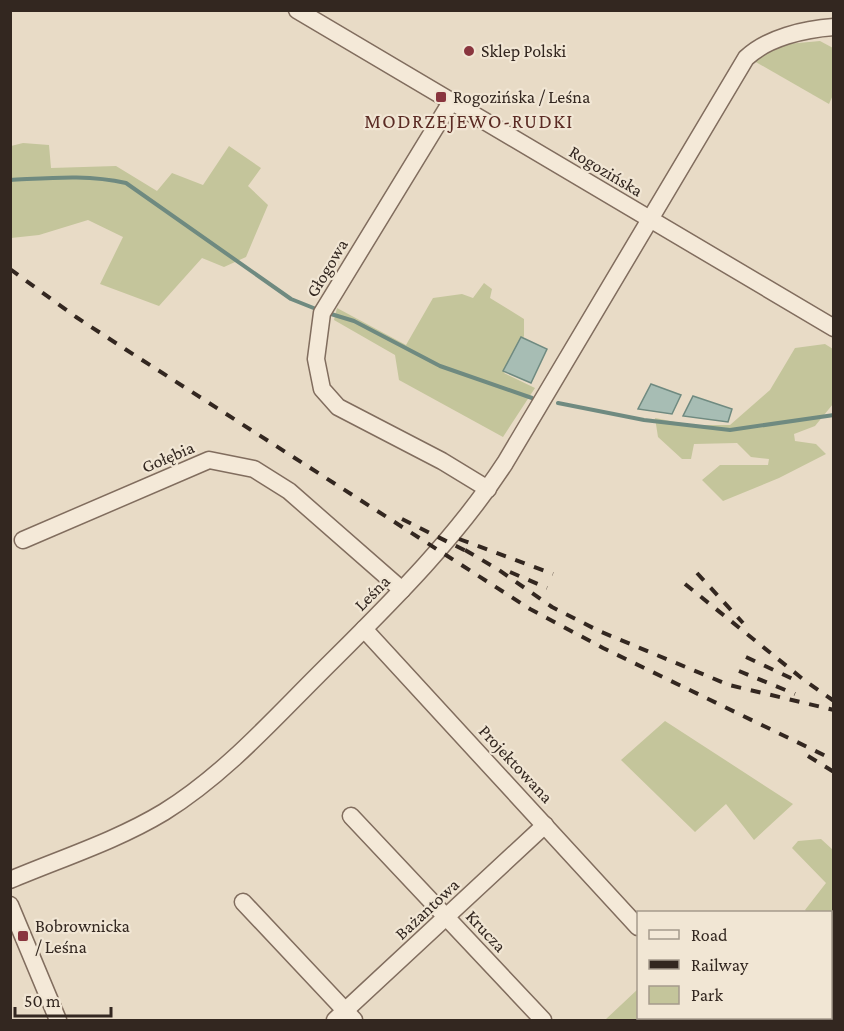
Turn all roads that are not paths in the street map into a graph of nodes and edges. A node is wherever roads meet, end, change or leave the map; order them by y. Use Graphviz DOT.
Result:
graph roads {
  1 [pos="297,10"];
  2 [pos="834,27"];
  3 [pos="451,102"];
  4 [pos="649,219"];
  5 [pos="834,328"];
  6 [pos="488,489"];
  7 [pos="23,540"];
  8 [pos="402,590"];
  9 [pos="364,629"];
  10 [pos="351,816"];
  11 [pos="546,825"];
  12 [pos="10,880"];
  13 [pos="243,902"];
  14 [pos="10,905"];
  15 [pos="447,918"];
  16 [pos="637,925"];
  17 [pos="345,1017"];
  18 [pos="58,1020"];
  19 [pos="543,1020"];
  1 -- 3 [label="street, Rogozińska"];
  2 -- 4 [label="street, Leśna"];
  3 -- 4 [label="street, Rogozińska"];
  3 -- 6 [label="street, Głogowa"];
  4 -- 5 [label="street, Rogozińska"];
  4 -- 6 [label="street, Leśna"];
  6 -- 8 [label="street, Leśna"];
  7 -- 8 [label="street, Gołębia"];
  8 -- 9 [label="street, Leśna"];
  9 -- 11 [label="street, Projektowana"];
  9 -- 12 [label="street, Leśna"];
  10 -- 15 [label="street, Krucza"];
  11 -- 15 [label="street, Bażantowa"];
  11 -- 16 [label="street, Projektowana"];
  13 -- 17 [label="street"];
  14 -- 18 [label="street"];
  15 -- 17 [label="street, Bażantowa"];
  15 -- 19 [label="street, Krucza"];
}
